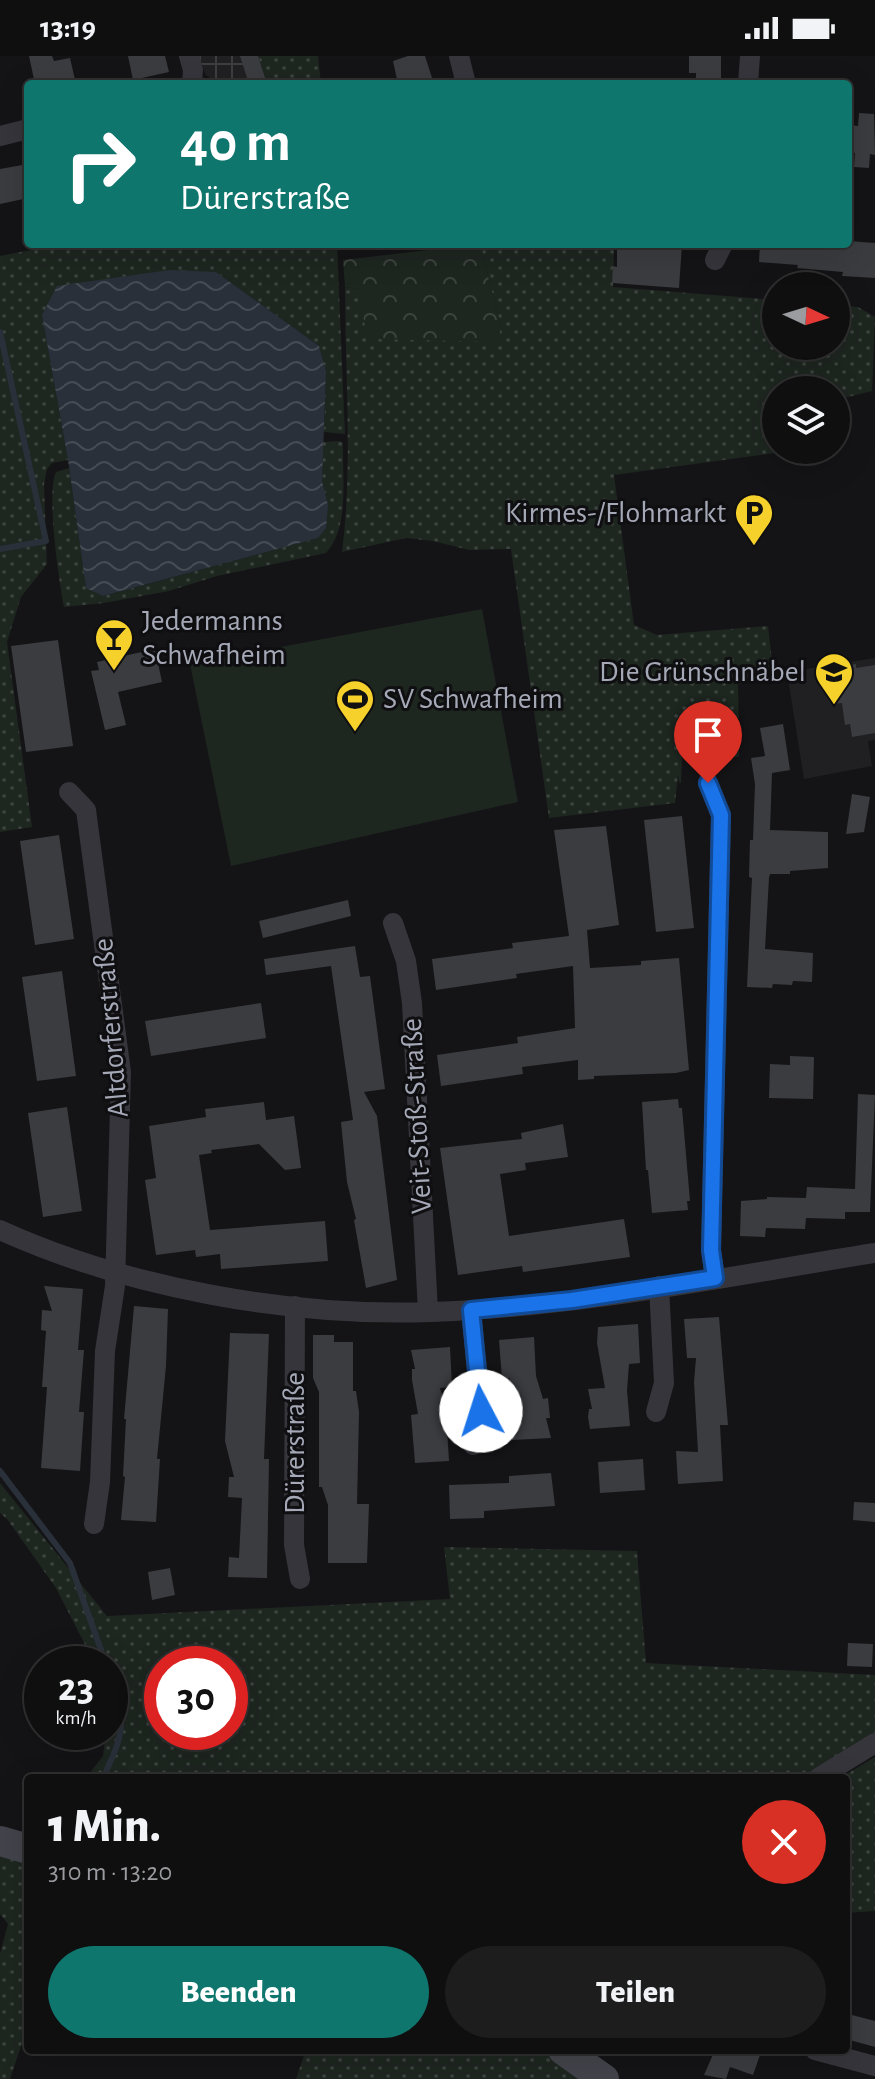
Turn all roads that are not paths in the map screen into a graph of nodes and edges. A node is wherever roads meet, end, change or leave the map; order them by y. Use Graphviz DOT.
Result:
graph roads {
  1 [pos="189,56"];
  2 [pos="459,56"];
  3 [pos="750,56"];
  4 [pos="192,80"];
  5 [pos="465,80"];
  6 [pos="748,80"];
  7 [pos="24,130"];
  8 [pos="0,136"];
  9 [pos="708,783"];
  10 [pos="69,792"];
  11 [pos="393,923"];
  12 [pos="0,1230"];
  13 [pos="875,1253"];
  14 [pos="116,1272"];
  15 [pos="715,1278"];
  16 [pos="659,1286"];
  17 [pos="295,1306"];
  18 [pos="471,1310"];
  19 [pos="428,1312"];
  20 [pos="656,1412"];
  21 [pos="473,1445"];
  22 [pos="94,1524"];
  23 [pos="300,1579"];
  24 [pos="875,1743"];
  25 [pos="825,1774"];
  26 [pos="0,1841"];
  27 [pos="24,1848"];
  28 [pos="569,2054"];
  29 [pos="830,2054"];
  30 [pos="875,2066"];
  31 [pos="604,2079"];
  1 -- 4 [label="street"];
  2 -- 5 [label="street"];
  3 -- 6 [label="street"];
  7 -- 8 [label="street"];
  9 -- 15 [label="street"];
  10 -- 14 [label="street, Altdorferstraße"];
  11 -- 19 [label="street, Veit-Stoß-Straße"];
  12 -- 14 [label="street"];
  13 -- 15 [label="street"];
  14 -- 17 [label="street"];
  14 -- 22 [label="street"];
  15 -- 16 [label="street"];
  16 -- 18 [label="street"];
  16 -- 20 [label="street"];
  17 -- 19 [label="street"];
  17 -- 23 [label="street, Dürerstraße"];
  18 -- 19 [label="street"];
  18 -- 21 [label="street"];
  24 -- 25 [label="street"];
  26 -- 27 [label="street"];
  28 -- 31 [label="street"];
  29 -- 30 [label="street"];
}
